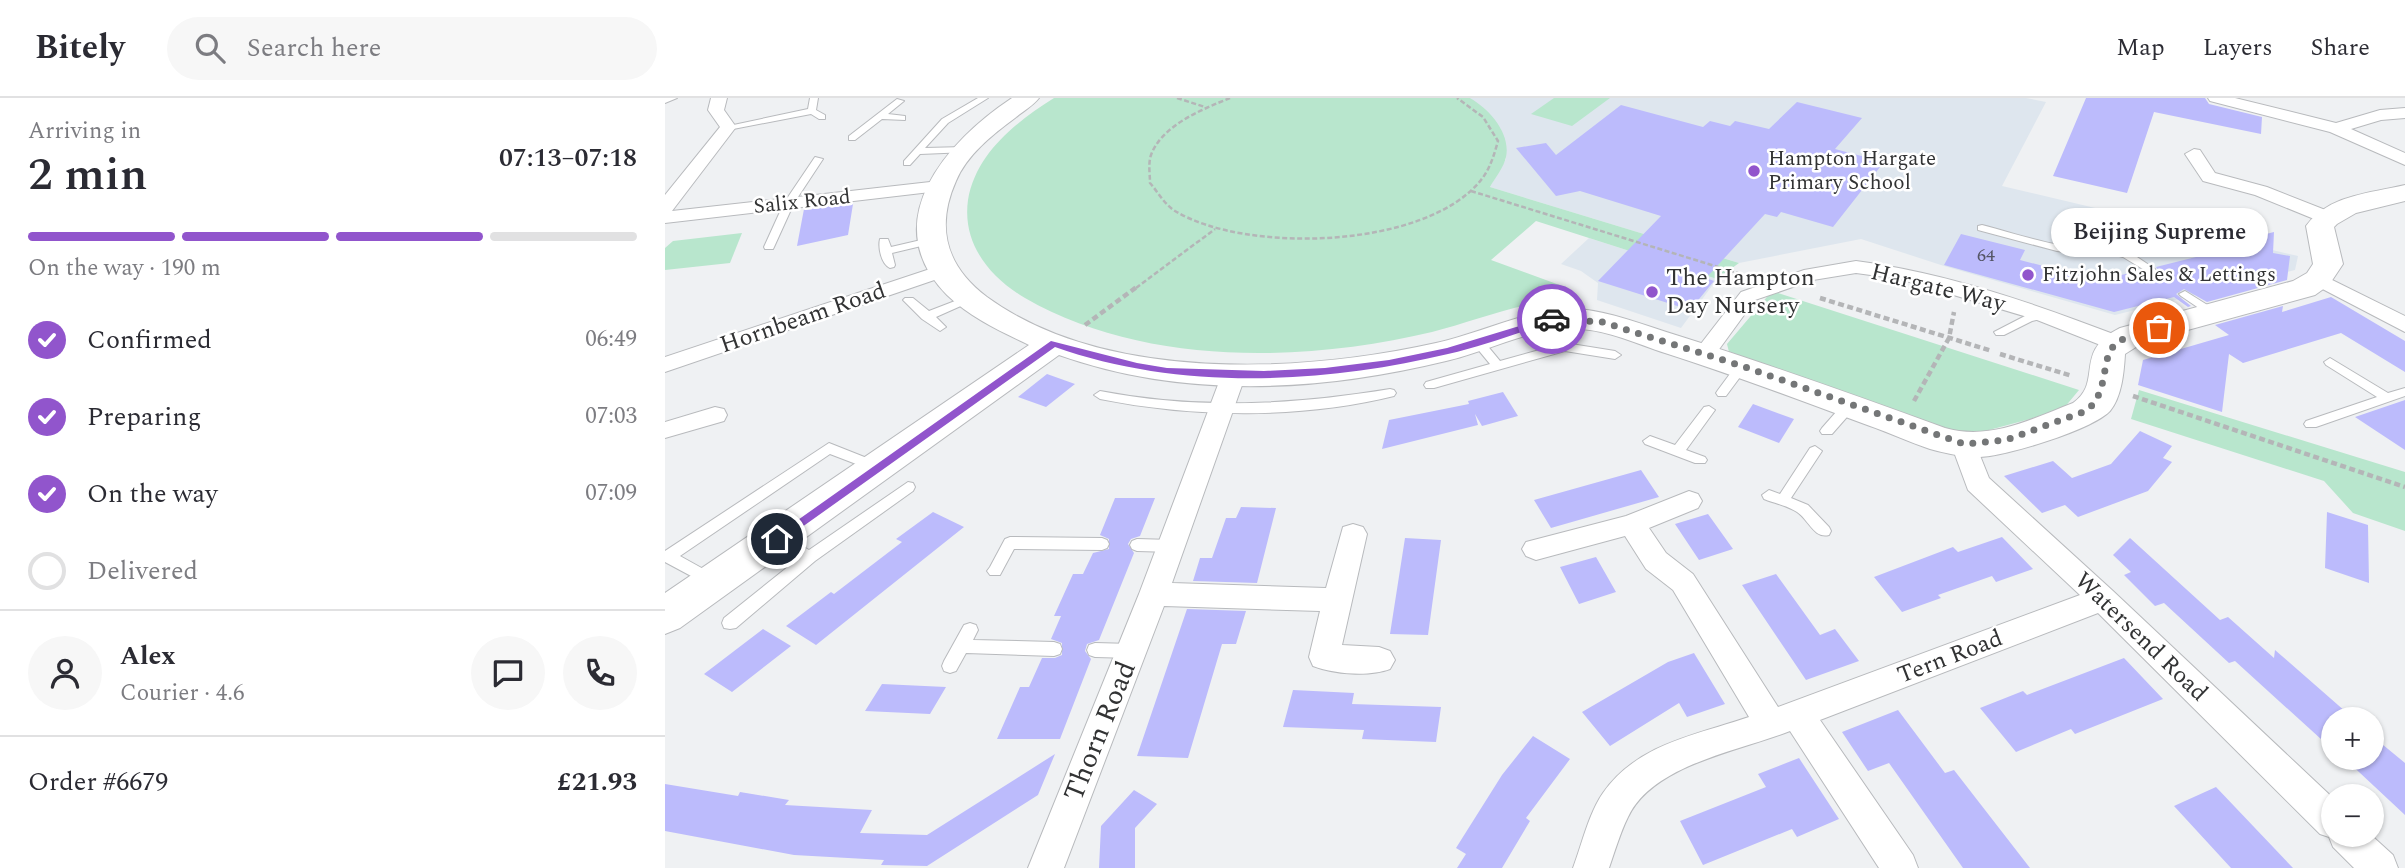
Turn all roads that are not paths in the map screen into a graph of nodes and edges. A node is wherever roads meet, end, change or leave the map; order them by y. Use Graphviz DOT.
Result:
graph roads {
  1 [pos="673,98"];
  2 [pos="719,98"];
  3 [pos="814,98"];
  4 [pos="2216,98"];
  5 [pos="665,100"];
  6 [pos="900,102"];
  7 [pos="998,104"];
  8 [pos="812,111"];
  9 [pos="2405,113"];
  10 [pos="879,116"];
  11 [pos="822,117"];
  12 [pos="902,118"];
  13 [pos="932,120"];
  14 [pos="945,121"];
  15 [pos="727,127"];
  16 [pos="2336,128"];
  17 [pos="852,138"];
  18 [pos="965,150"];
  19 [pos="918,151"];
  20 [pos="2194,154"];
  21 [pos="818,159"];
  22 [pos="2405,160"];
  23 [pos="907,163"];
  24 [pos="939,186"];
  25 [pos="2405,193"];
  26 [pos="789,203"];
  27 [pos="665,206"];
  28 [pos="665,217"];
  29 [pos="2326,217"];
  30 [pos="1982,228"];
  31 [pos="934,240"];
  32 [pos="2178,241"];
  33 [pos="769,247"];
  34 [pos="2105,249"];
  35 [pos="890,265"];
  36 [pos="942,271"];
  37 [pos="2151,271"];
  38 [pos="2318,279"];
  39 [pos="2185,294"];
  40 [pos="968,299"];
  41 [pos="909,300"];
  42 [pos="2213,313"];
  43 [pos="2045,315"];
  44 [pos="926,317"];
  45 [pos="2405,325"];
  46 [pos="940,327"];
  47 [pos="2000,332"];
  48 [pos="1064,338"];
  49 [pos="2116,343"];
  50 [pos="1486,353"];
  51 [pos="1704,354"];
  52 [pos="1615,355"];
  53 [pos="2330,362"];
  54 [pos="665,365"];
  55 [pos="1742,366"];
  56 [pos="1234,374"];
  57 [pos="1430,385"];
  58 [pos="2405,392"];
  59 [pos="1390,393"];
  60 [pos="1722,393"];
  61 [pos="1100,395"];
  62 [pos="2387,398"];
  63 [pos="1849,406"];
  64 [pos="1223,410"];
  65 [pos="1709,411"];
  66 [pos="715,415"];
  67 [pos="2311,424"];
  68 [pos="665,430"];
  69 [pos="1827,431"];
  70 [pos="1650,441"];
  71 [pos="1964,444"];
  72 [pos="1678,451"];
  73 [pos="1815,451"];
  74 [pos="1700,460"];
  75 [pos="892,477"];
  76 [pos="1689,501"];
  77 [pos="1632,524"];
  78 [pos="1824,531"];
  79 [pos="1353,534"];
  80 [pos="777,539"];
  81 [pos="1102,544"];
  82 [pos="1137,545"];
  83 [pos="1172,546"];
  84 [pos="1536,549"];
  85 [pos="810,557"];
  86 [pos="995,571"];
  87 [pos="715,582"];
  88 [pos="1154,594"];
  89 [pos="2103,599"];
  90 [pos="1336,600"];
  91 [pos="665,616"];
  92 [pos="730,623"];
  93 [pos="970,630"];
  94 [pos="961,646"];
  95 [pos="1054,649"];
  96 [pos="1095,650"];
  97 [pos="1132,651"];
  98 [pos="1379,660"];
  99 [pos="950,666"];
  100 [pos="1784,719"];
  101 [pos="2321,810"];
  102 [pos="2358,847"];
  103 [pos="1046,868"];
  104 [pos="1591,868"];
  105 [pos="1900,868"];
  106 [pos="2380,868"];
  1 -- 5 [label="lane"];
  2 -- 15 [label="street"];
  3 -- 8 [label="lane"];
  4 -- 16 [label="street"];
  6 -- 10 [label="lane"];
  7 -- 14 [label="lane"];
  7 -- 18 [label="street"];
  8 -- 11 [label="lane"];
  8 -- 15 [label="lane"];
  9 -- 16 [label="street"];
  10 -- 12 [label="lane"];
  10 -- 17 [label="lane"];
  13 -- 14 [label="lane"];
  14 -- 19 [label="lane"];
  15 -- 27 [label="street"];
  16 -- 22 [label="street"];
  18 -- 19 [label="lane"];
  18 -- 24 [label="street"];
  19 -- 23 [label="lane"];
  20 -- 29 [label="street"];
  21 -- 26 [label="lane"];
  24 -- 26 [label="street, Salix Road"];
  24 -- 31 [label="street"];
  25 -- 29 [label="street"];
  26 -- 28 [label="street, Salix Road"];
  26 -- 33 [label="lane"];
  29 -- 38 [label="street"];
  30 -- 34 [label="lane"];
  31 -- 35 [label="lane"];
  31 -- 36 [label="street"];
  32 -- 34 [label="lane"];
  34 -- 37 [label="lane"];
  36 -- 40 [label="street"];
  36 -- 54 [label="street, Hornbeam Road"];
  38 -- 42 [label="street"];
  38 -- 45 [label="street"];
  39 -- 42 [label="lane"];
  40 -- 44 [label="lane"];
  40 -- 48 [label="street"];
  41 -- 44 [label="lane"];
  42 -- 49 [label="street"];
  43 -- 47 [label="lane"];
  43 -- 49 [label="street, Hargate Way"];
  43 -- 51 [label="street, Hargate Way"];
  44 -- 46 [label="lane"];
  48 -- 56 [label="street"];
  48 -- 75 [label="street"];
  49 -- 71 [label="street"];
  50 -- 51 [label="street"];
  50 -- 52 [label="lane"];
  50 -- 56 [label="street"];
  50 -- 57 [label="lane"];
  51 -- 55 [label="street"];
  53 -- 62 [label="lane"];
  55 -- 60 [label="lane"];
  55 -- 63 [label="street"];
  56 -- 64 [label="street, Thorn Road"];
  58 -- 62 [label="lane"];
  59 -- 64 [label="lane"];
  61 -- 64 [label="lane"];
  62 -- 67 [label="lane"];
  63 -- 69 [label="lane"];
  63 -- 71 [label="street"];
  64 -- 83 [label="street, Thorn Road"];
  65 -- 72 [label="lane"];
  66 -- 68 [label="street"];
  70 -- 72 [label="lane"];
  71 -- 89 [label="street, Watersend Road"];
  72 -- 74 [label="lane"];
  73 -- 78 [label="lane"];
  75 -- 80 [label="street"];
  75 -- 85 [label="lane"];
  75 -- 87 [label="lane"];
  76 -- 77 [label="street"];
  77 -- 84 [label="street"];
  77 -- 100 [label="street"];
  79 -- 90 [label="street"];
  80 -- 85 [label="lane"];
  80 -- 87 [label="street"];
  81 -- 86 [label="lane"];
  82 -- 83 [label="lane"];
  83 -- 88 [label="street, Thorn Road"];
  85 -- 92 [label="lane"];
  87 -- 91 [label="street"];
  88 -- 90 [label="street"];
  88 -- 97 [label="street, Thorn Road"];
  89 -- 100 [label="street, Tern Road"];
  89 -- 101 [label="street, Watersend Road"];
  90 -- 98 [label="street"];
  93 -- 94 [label="lane"];
  94 -- 95 [label="lane"];
  94 -- 99 [label="lane"];
  96 -- 97 [label="lane"];
  97 -- 103 [label="street, Thorn Road"];
  100 -- 104 [label="street, Tern Road"];
  100 -- 105 [label="street"];
  102 -- 106 [label="street"];
}
